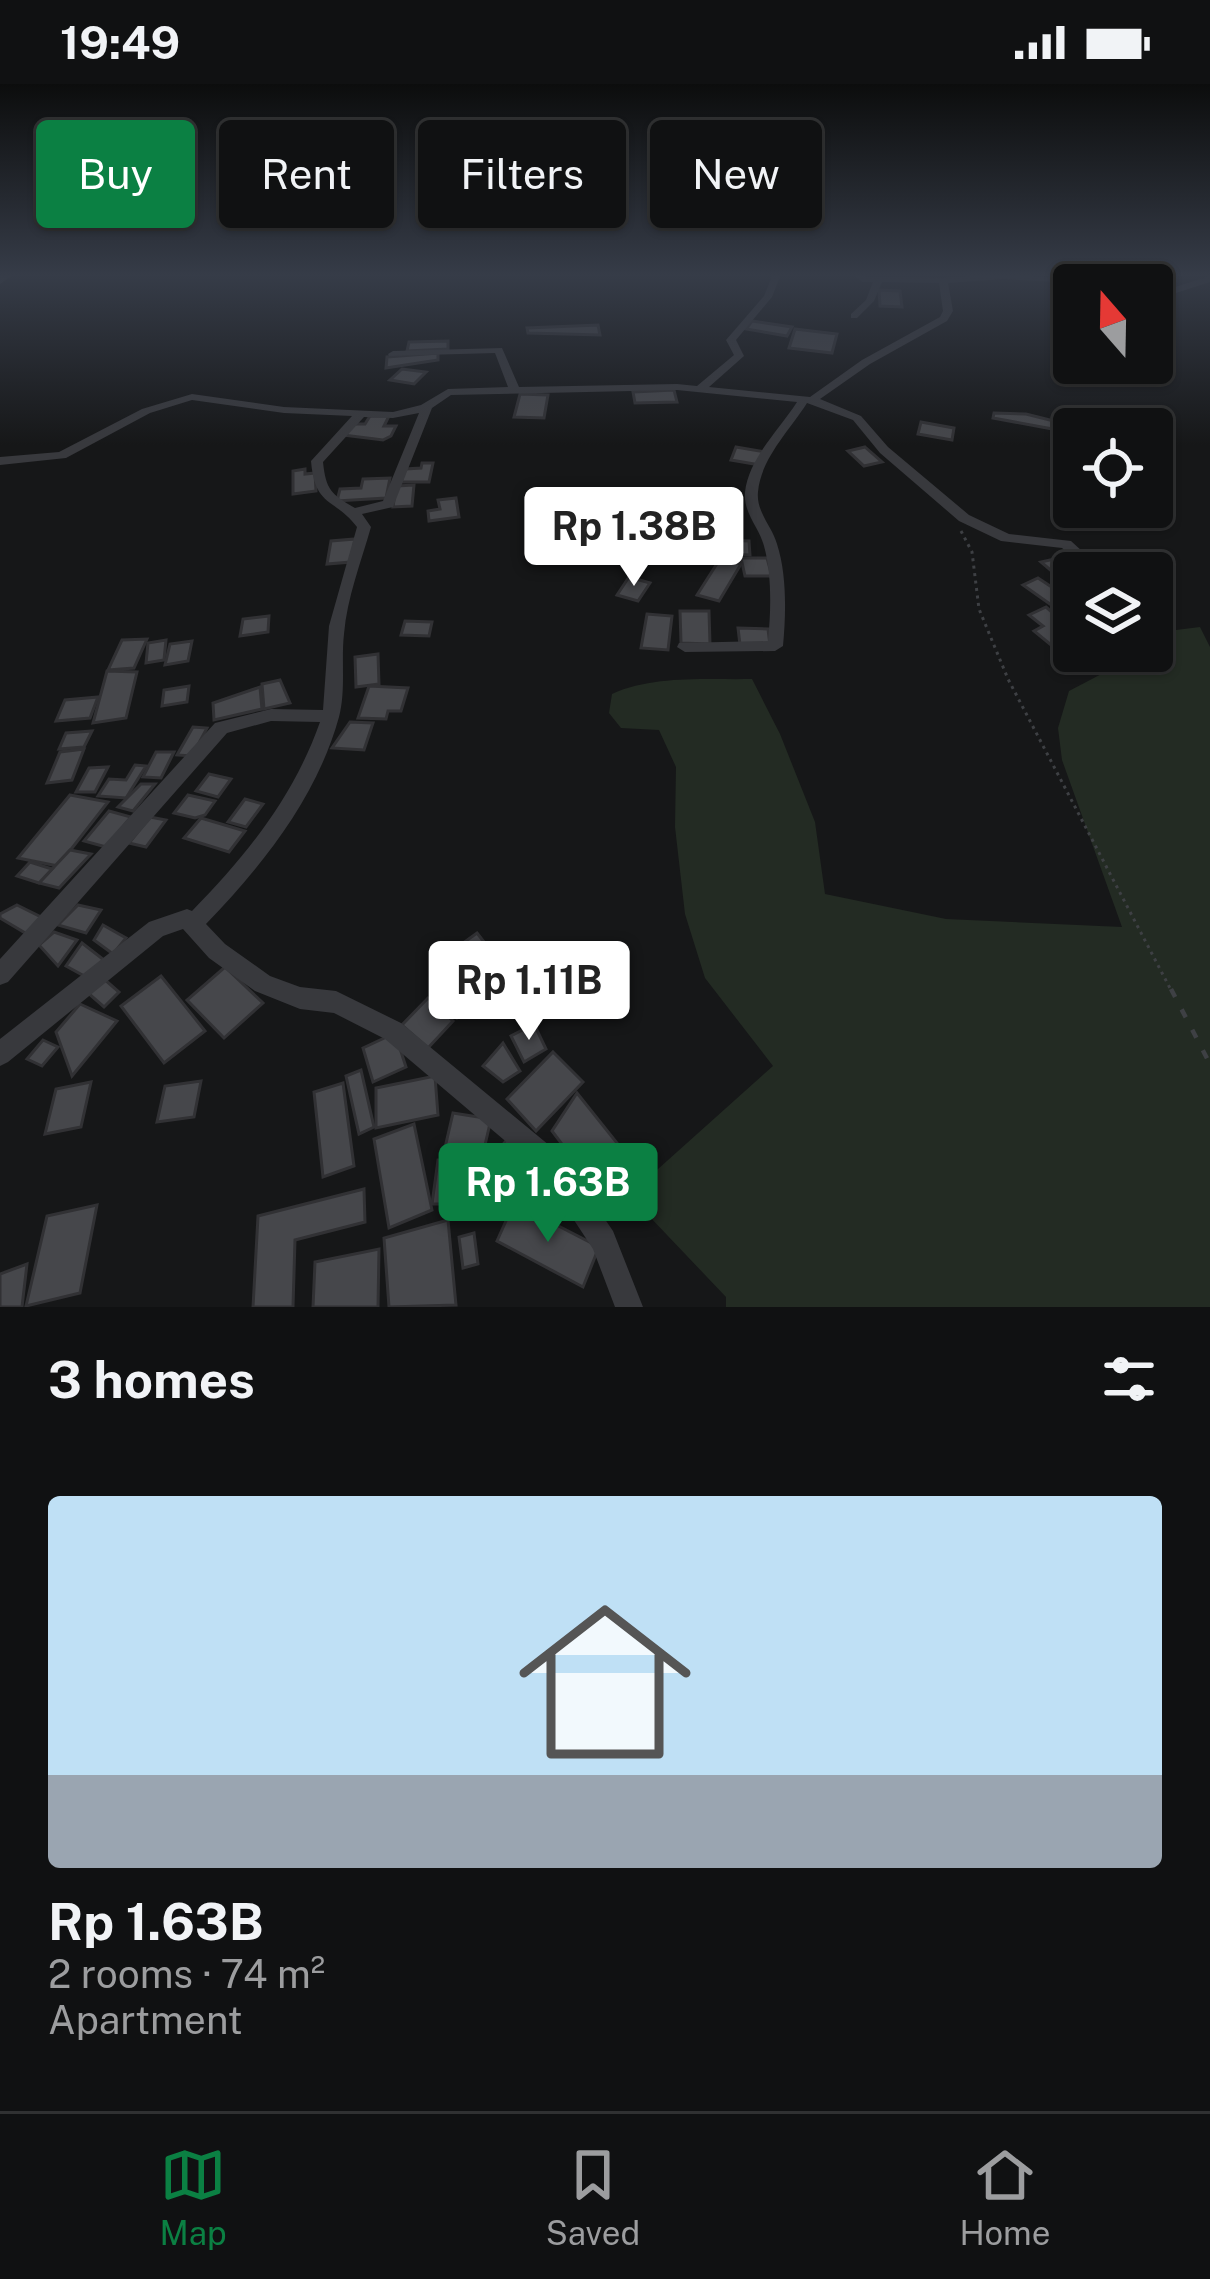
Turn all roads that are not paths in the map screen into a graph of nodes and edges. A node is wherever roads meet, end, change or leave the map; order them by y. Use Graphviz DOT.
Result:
graph roads {
  1 [pos="739,331"];
  2 [pos="922,331"];
  3 [pos="393,354"];
  4 [pos="700,388"];
  5 [pos="514,391"];
  6 [pos="808,400"];
  7 [pos="428,405"];
  8 [pos="361,414"];
  9 [pos="0,460"];
  10 [pos="352,512"];
  11 [pos="1075,552"];
  12 [pos="685,647"];
  13 [pos="331,716"];
  14 [pos="194,923"];
  15 [pos="0,975"];
  16 [pos="0,1054"];
  17 [pos="628,1307"];
  1 -- 4 [label="street"];
  2 -- 6 [label="street"];
  3 -- 5 [label="street"];
  4 -- 5 [label="street"];
  4 -- 6 [label="street"];
  5 -- 7 [label="street"];
  6 -- 11 [label="street"];
  6 -- 12 [label="street"];
  7 -- 8 [label="street"];
  7 -- 10 [label="street"];
  8 -- 9 [label="street"];
  8 -- 10 [label="street"];
  10 -- 13 [label="street"];
  13 -- 14 [label="street"];
  13 -- 15 [label="street"];
  14 -- 16 [label="street"];
  14 -- 17 [label="street"];
}
